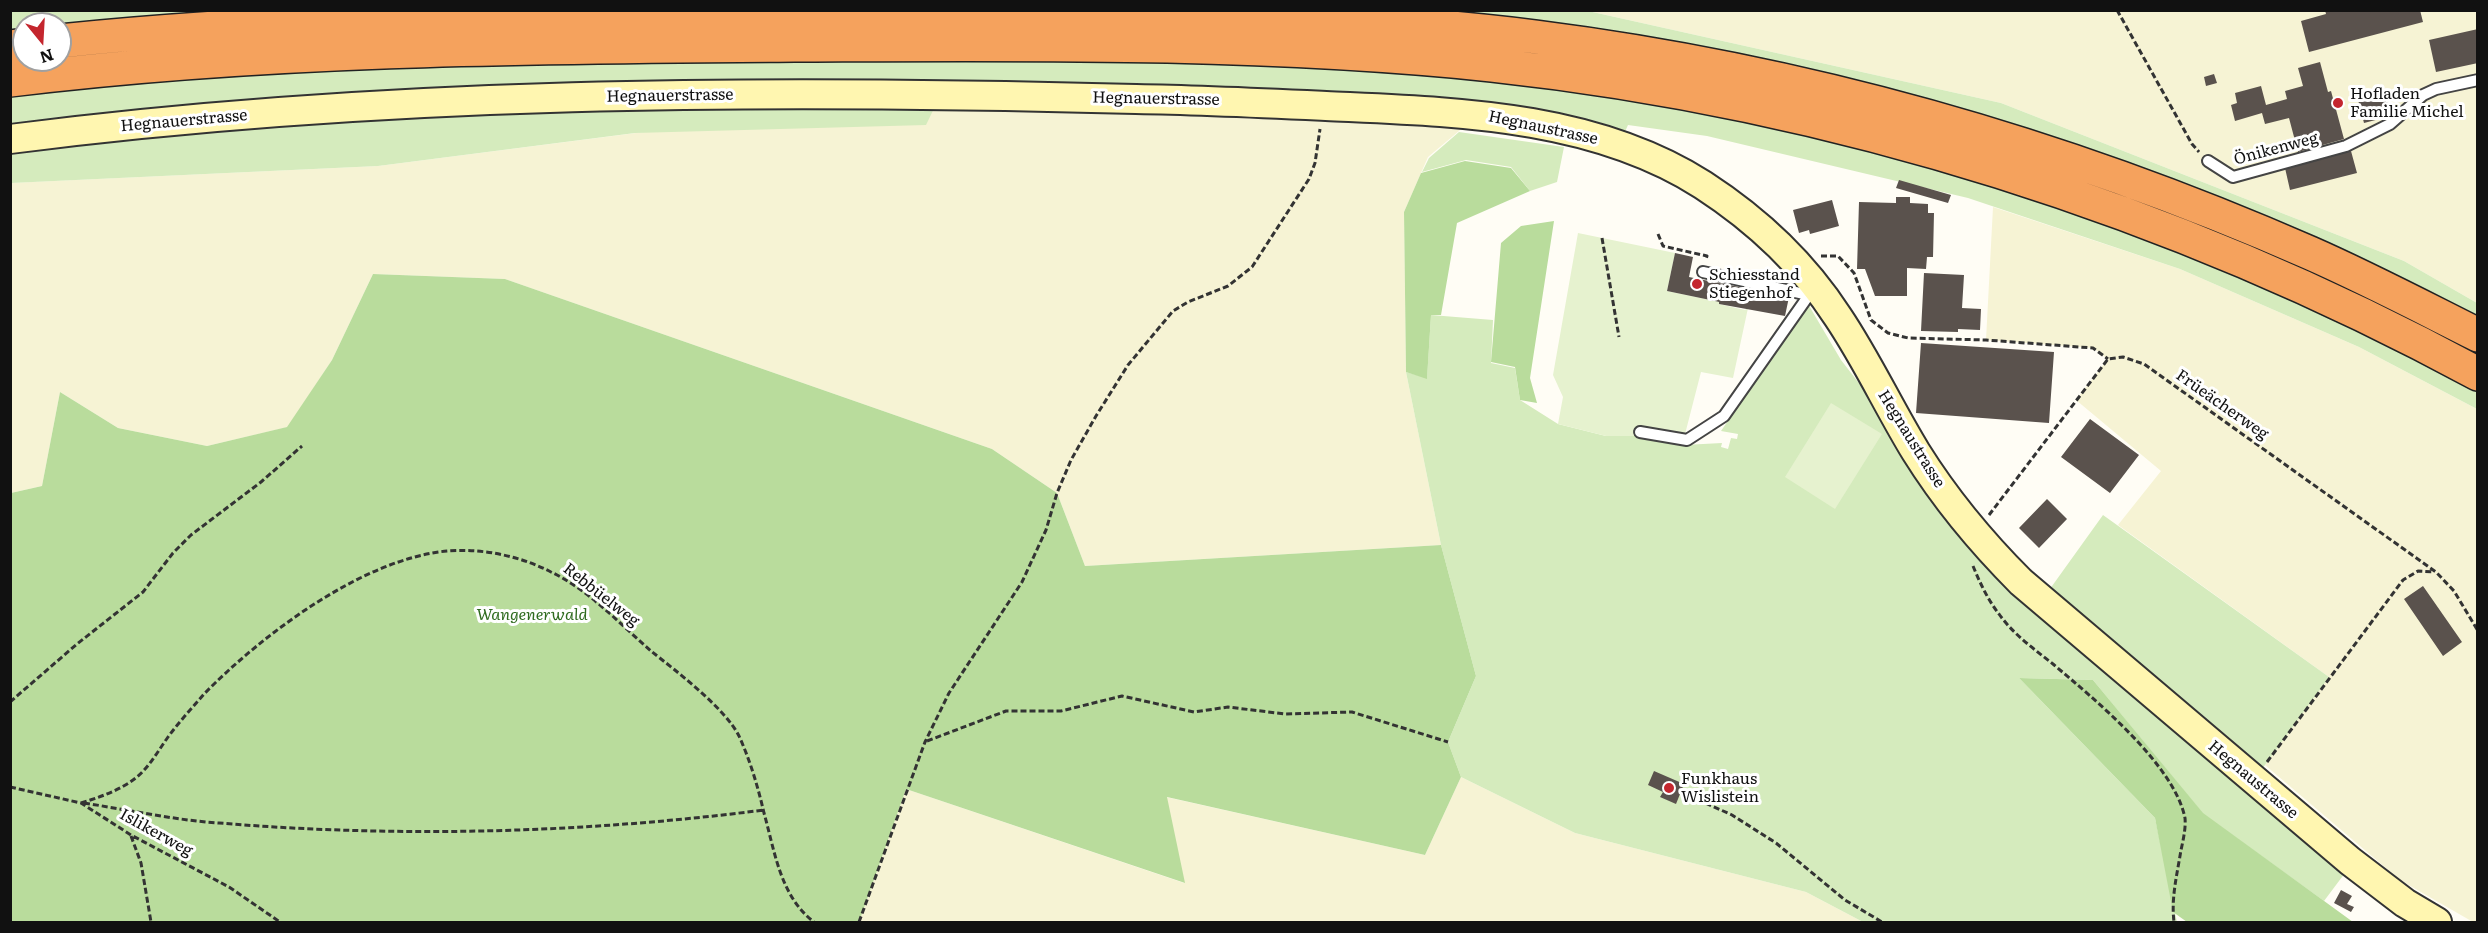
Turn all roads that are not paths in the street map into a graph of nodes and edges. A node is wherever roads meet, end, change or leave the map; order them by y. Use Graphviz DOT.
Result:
graph roads {
  1 [pos="72,40"];
  2 [pos="10,80"];
  3 [pos="2478,80"];
  4 [pos="1326,106"];
  5 [pos="10,139"];
  6 [pos="2208,161"];
  7 [pos="1703,272"];
  8 [pos="1814,291"];
  9 [pos="2478,335"];
  10 [pos="2478,374"];
  11 [pos="1640,432"];
  12 [pos="2437,922"];
  1 -- 9 [label="highway"];
  2 -- 10 [label="highway"];
  3 -- 6 [label="lane, Önikenweg"];
  4 -- 5 [label="street, Hegnauerstrasse"];
  4 -- 8 [label="street, Hegnaustrasse"];
  7 -- 8 [label="lane"];
  8 -- 11 [label="lane"];
  8 -- 12 [label="street, Hegnaustrasse"];
}
